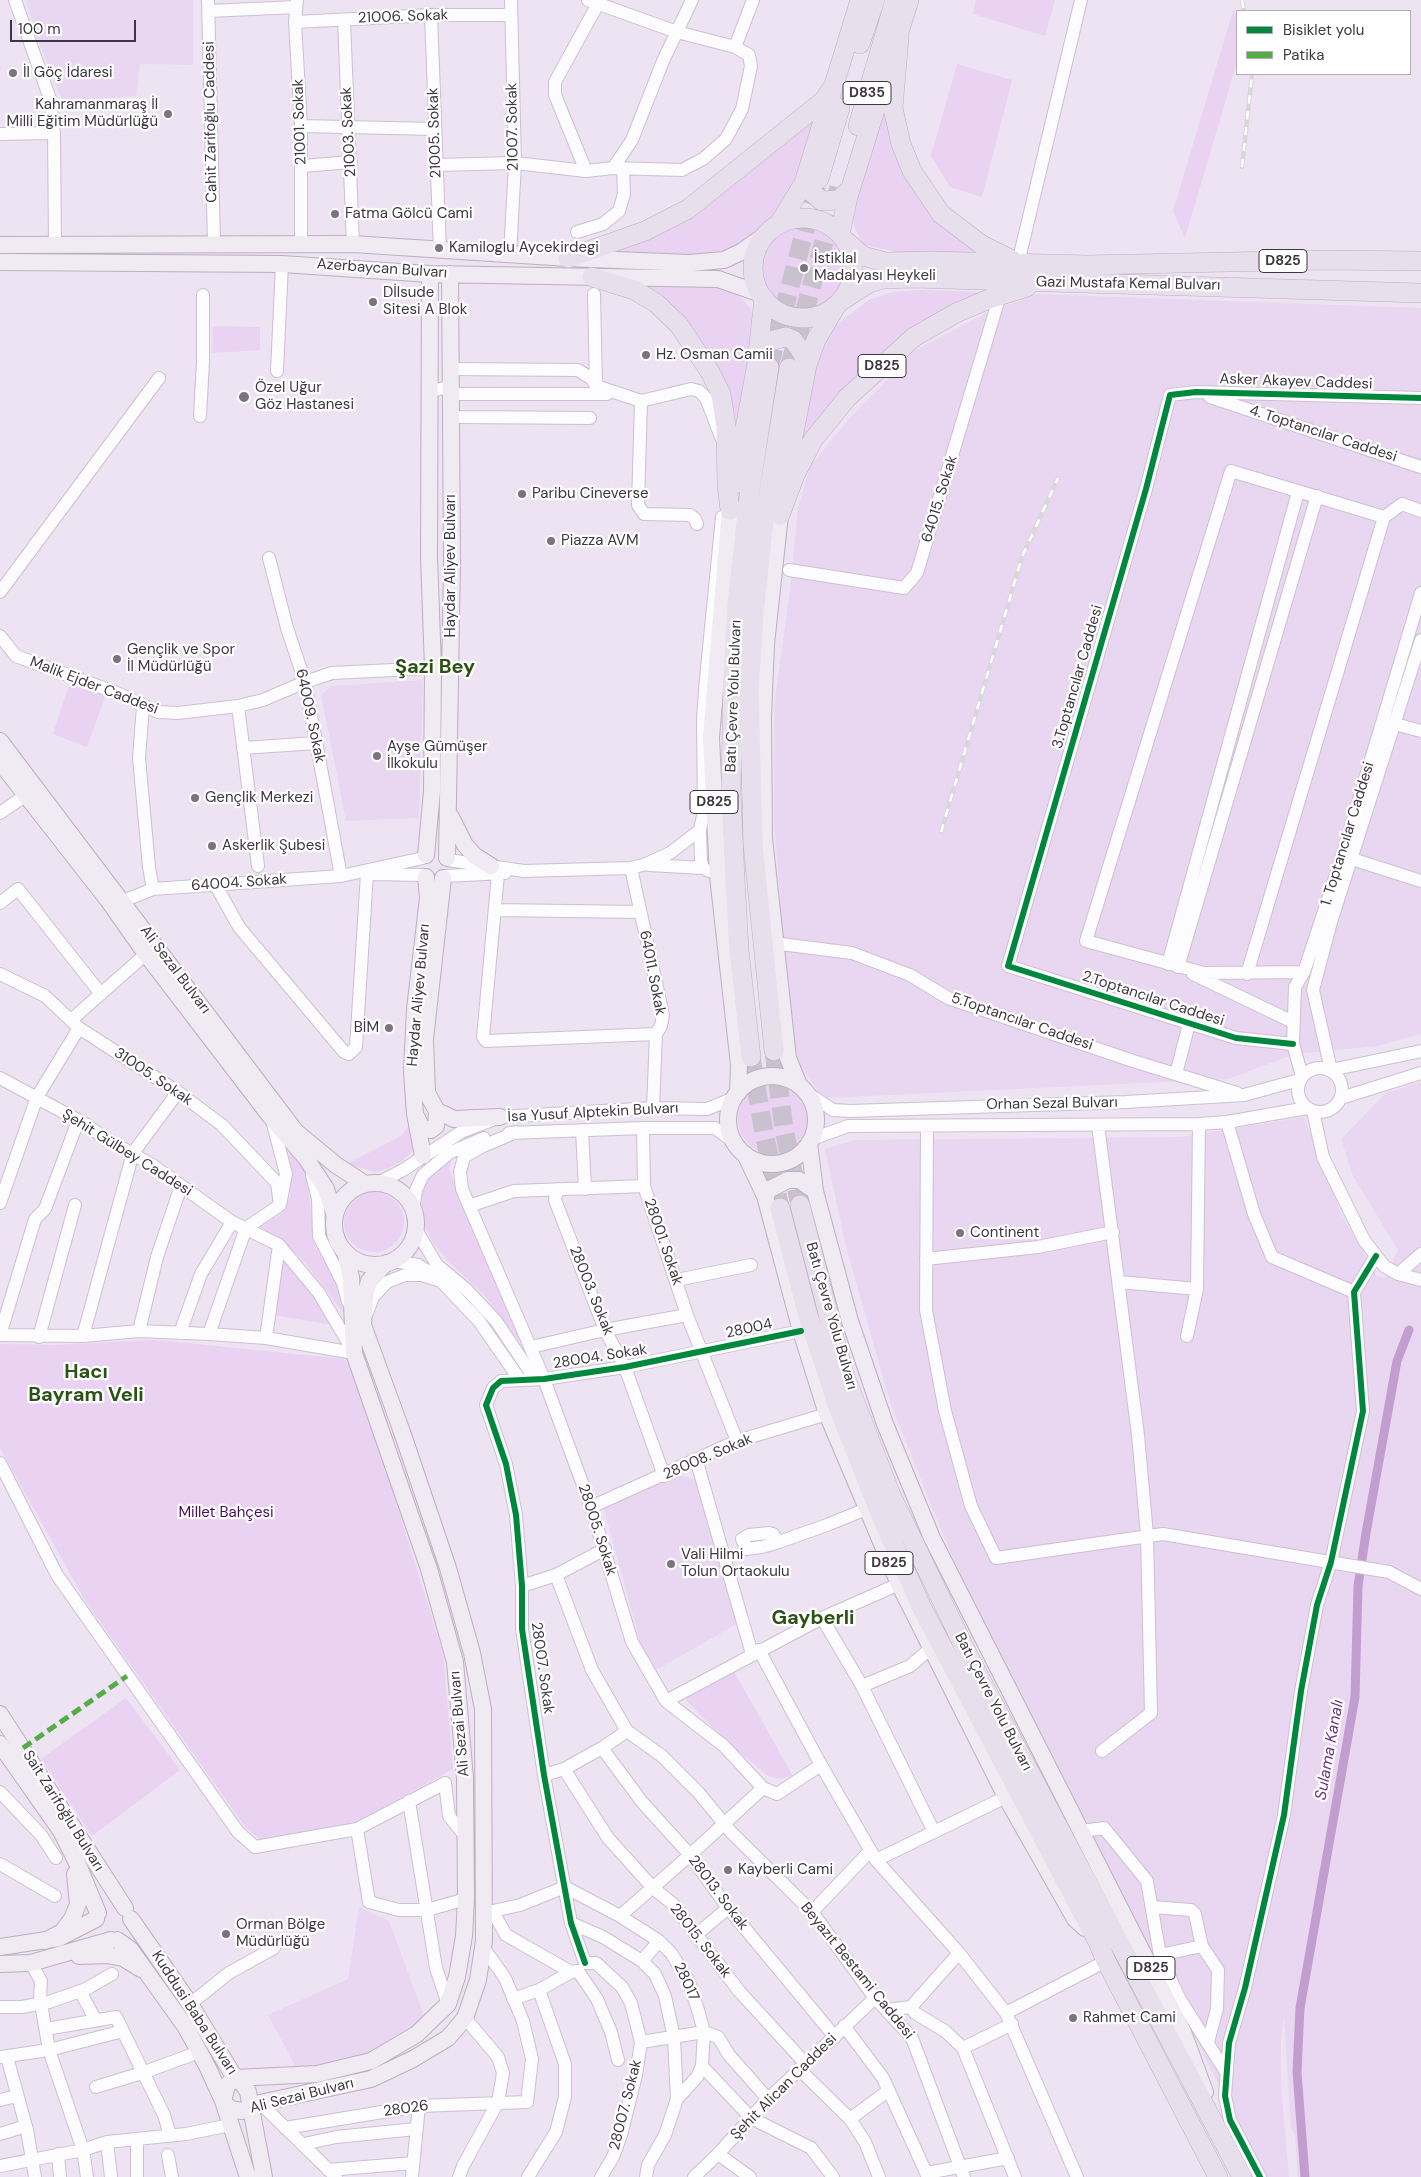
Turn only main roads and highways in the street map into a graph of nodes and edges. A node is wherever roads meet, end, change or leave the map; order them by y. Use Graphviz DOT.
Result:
graph roads {
  1 [pos="860,0"];
  2 [pos="875,0"];
  3 [pos="895,0"];
  4 [pos="910,0"];
  5 [pos="899,38"];
  6 [pos="835,84"];
  7 [pos="812,178"];
  8 [pos="845,188"];
  9 [pos="772,230"];
  10 [pos="843,237"];
  11 [pos="0,245"];
  12 [pos="568,258"];
  13 [pos="1421,261"];
  14 [pos="0,262"];
  15 [pos="1018,263"];
  16 [pos="430,274"];
  17 [pos="450,274"];
  18 [pos="1043,284"];
  19 [pos="593,286"];
  20 [pos="1421,292"];
  21 [pos="762,296"];
  22 [pos="838,304"];
  23 [pos="763,365"];
  24 [pos="797,371"];
  25 [pos="730,510"];
  26 [pos="780,515"];
  27 [pos="0,740"];
  28 [pos="0,762"];
  29 [pos="449,812"];
  30 [pos="425,856"];
  31 [pos="448,859"];
  32 [pos="495,870"];
  33 [pos="425,876"];
  34 [pos="444,877"];
  35 [pos="774,1052"];
  36 [pos="751,1057"];
  37 [pos="803,1089"];
  38 [pos="736,1096"];
  39 [pos="437,1111"];
  40 [pos="415,1114"];
  41 [pos="500,1117"];
  42 [pos="810,1141"];
  43 [pos="740,1148"];
  44 [pos="423,1156"];
  45 [pos="371,1183"];
  46 [pos="815,1191"];
  47 [pos="766,1196"];
  48 [pos="800,1204"];
  49 [pos="780,1208"];
  50 [pos="335,1216"];
  51 [pos="345,1252"];
  52 [pos="389,1262"];
  53 [pos="357,1323"];
  54 [pos="0,1714"];
  55 [pos="0,1744"];
  56 [pos="68,1845"];
  57 [pos="128,1913"];
  58 [pos="97,1916"];
  59 [pos="114,1940"];
  60 [pos="45,1941"];
  61 [pos="1098,1942"];
  62 [pos="0,1947"];
  63 [pos="52,1958"];
  64 [pos="0,1964"];
  65 [pos="149,1976"];
  66 [pos="235,2078"];
  67 [pos="223,2100"];
  68 [pos="256,2106"];
  69 [pos="1218,2129"];
  70 [pos="248,2177"];
  71 [pos="264,2177"];
  72 [pos="1218,2177"];
  73 [pos="1242,2177"];
  1 -- 6 [label="highway"];
  2 -- 7 [label="highway, D835"];
  3 -- 8 [label="highway, D835"];
  4 -- 5 [label="highway"];
  5 -- 8 [label="highway"];
  5 -- 15 [label="highway"];
  6 -- 7 [label="highway"];
  6 -- 12 [label="highway"];
  7 -- 8 [label="highway"];
  7 -- 9 [label="highway"];
  8 -- 10 [label="highway"];
  9 -- 10 [label="highway"];
  9 -- 12 [label="main road"];
  9 -- 21 [label="highway"];
  10 -- 15 [label="highway, Gazi Mustafa Kemal Bulvarı / D825"];
  10 -- 22 [label="highway"];
  11 -- 12 [label="main road"];
  13 -- 15 [label="highway, Gazi Mustafa Kemal Bulvarı / D825"];
  14 -- 16 [label="main road, Azerbaycan Bulvarı"];
  16 -- 17 [label="main road, Azerbaycan Bulvarı"];
  16 -- 30 [label="main road, Haydar Aliyev Bulvarı"];
  17 -- 19 [label="main road, Azerbaycan Bulvarı"];
  17 -- 29 [label="main road, Haydar Aliyev Bulvarı"];
  18 -- 20 [label="highway, Gazi Mustafa Kemal Bulvarı / D825"];
  18 -- 22 [label="highway, Gazi Mustafa Kemal Bulvarı / D825"];
  18 -- 26 [label="highway, D825"];
  19 -- 21 [label="main road, Azerbaycan Bulvarı"];
  19 -- 25 [label="highway"];
  21 -- 22 [label="highway"];
  21 -- 23 [label="highway, Batı Çevre Yolu Bulvarı / D825"];
  22 -- 24 [label="highway, Batı Çevre Yolu Bulvarı / D825"];
  23 -- 24 [label="highway"];
  23 -- 25 [label="highway, Batı Çevre Yolu Bulvarı / D825"];
  23 -- 36 [label="highway, Batı Çevre Yolu Bulvarı"];
  24 -- 26 [label="highway, Batı Çevre Yolu Bulvarı / D825"];
  24 -- 35 [label="highway, Batı Çevre Yolu Bulvarı"];
  25 -- 38 [label="main road, D825"];
  26 -- 37 [label="main road, D825"];
  27 -- 45 [label="main road, Ali Sezal Bulvarı"];
  28 -- 50 [label="main road, Ali Sezal Bulvarı"];
  29 -- 31 [label="main road, Haydar Aliyev Bulvarı"];
  29 -- 32 [label="main road"];
  30 -- 31 [label="main road"];
  30 -- 33 [label="main road"];
  31 -- 34 [label="main road"];
  33 -- 34 [label="main road"];
  33 -- 40 [label="main road, Haydar Aliyev Bulvarı"];
  34 -- 39 [label="main road, Haydar Aliyev Bulvarı"];
  37 -- 38 [label="main road"];
  37 -- 42 [label="main road, D825"];
  38 -- 43 [label="main road, D825"];
  39 -- 40 [label="main road"];
  39 -- 41 [label="main road"];
  40 -- 44 [label="main road, Haydar Aliyev Bulvarı"];
  42 -- 43 [label="main road"];
  42 -- 46 [label="main road, D825"];
  43 -- 47 [label="main road, D825"];
  45 -- 50 [label="main road"];
  45 -- 52 [label="main road"];
  46 -- 47 [label="main road"];
  46 -- 69 [label="main road, D825"];
  47 -- 61 [label="main road, D825"];
  48 -- 69 [label="highway, Batı Çevre Yolu Bulvarı"];
  49 -- 61 [label="highway, Batı Çevre Yolu Bulvarı"];
  50 -- 51 [label="main road"];
  51 -- 52 [label="main road"];
  51 -- 53 [label="main road, Ali Sezai Bulvarı"];
  52 -- 53 [label="main road, Ali Sezai Bulvarı"];
  53 -- 66 [label="main road, Ali Sezai Bulvarı"];
  53 -- 68 [label="main road, Ali Sezai Bulvarı"];
  54 -- 57 [label="main road, Sait Zarifoğlu Bulvarı"];
  55 -- 56 [label="main road, Sait Zarifoğlu Bulvarı"];
  56 -- 58 [label="main road, Sait Zarifoğlu Bulvarı"];
  56 -- 60 [label="main road"];
  57 -- 58 [label="main road"];
  57 -- 59 [label="main road"];
  57 -- 66 [label="main road, Kuddusi Baba Bulvarı"];
  58 -- 59 [label="main road"];
  58 -- 60 [label="main road"];
  59 -- 63 [label="main road"];
  59 -- 65 [label="main road"];
  60 -- 62 [label="main road"];
  61 -- 72 [label="highway, Batı Çevre Yolu Bulvarı / D825"];
  63 -- 64 [label="main road"];
  63 -- 65 [label="main road"];
  65 -- 67 [label="main road"];
  66 -- 67 [label="main road"];
  66 -- 68 [label="main road, Kuddusi Baba Bulvarı"];
  67 -- 68 [label="main road, Ali Sezai Bulvarı"];
  67 -- 70 [label="main road"];
  68 -- 71 [label="main road, Kuddusi Baba Bulvarı"];
  69 -- 73 [label="highway, Batı Çevre Yolu Bulvarı / D825"];
}
